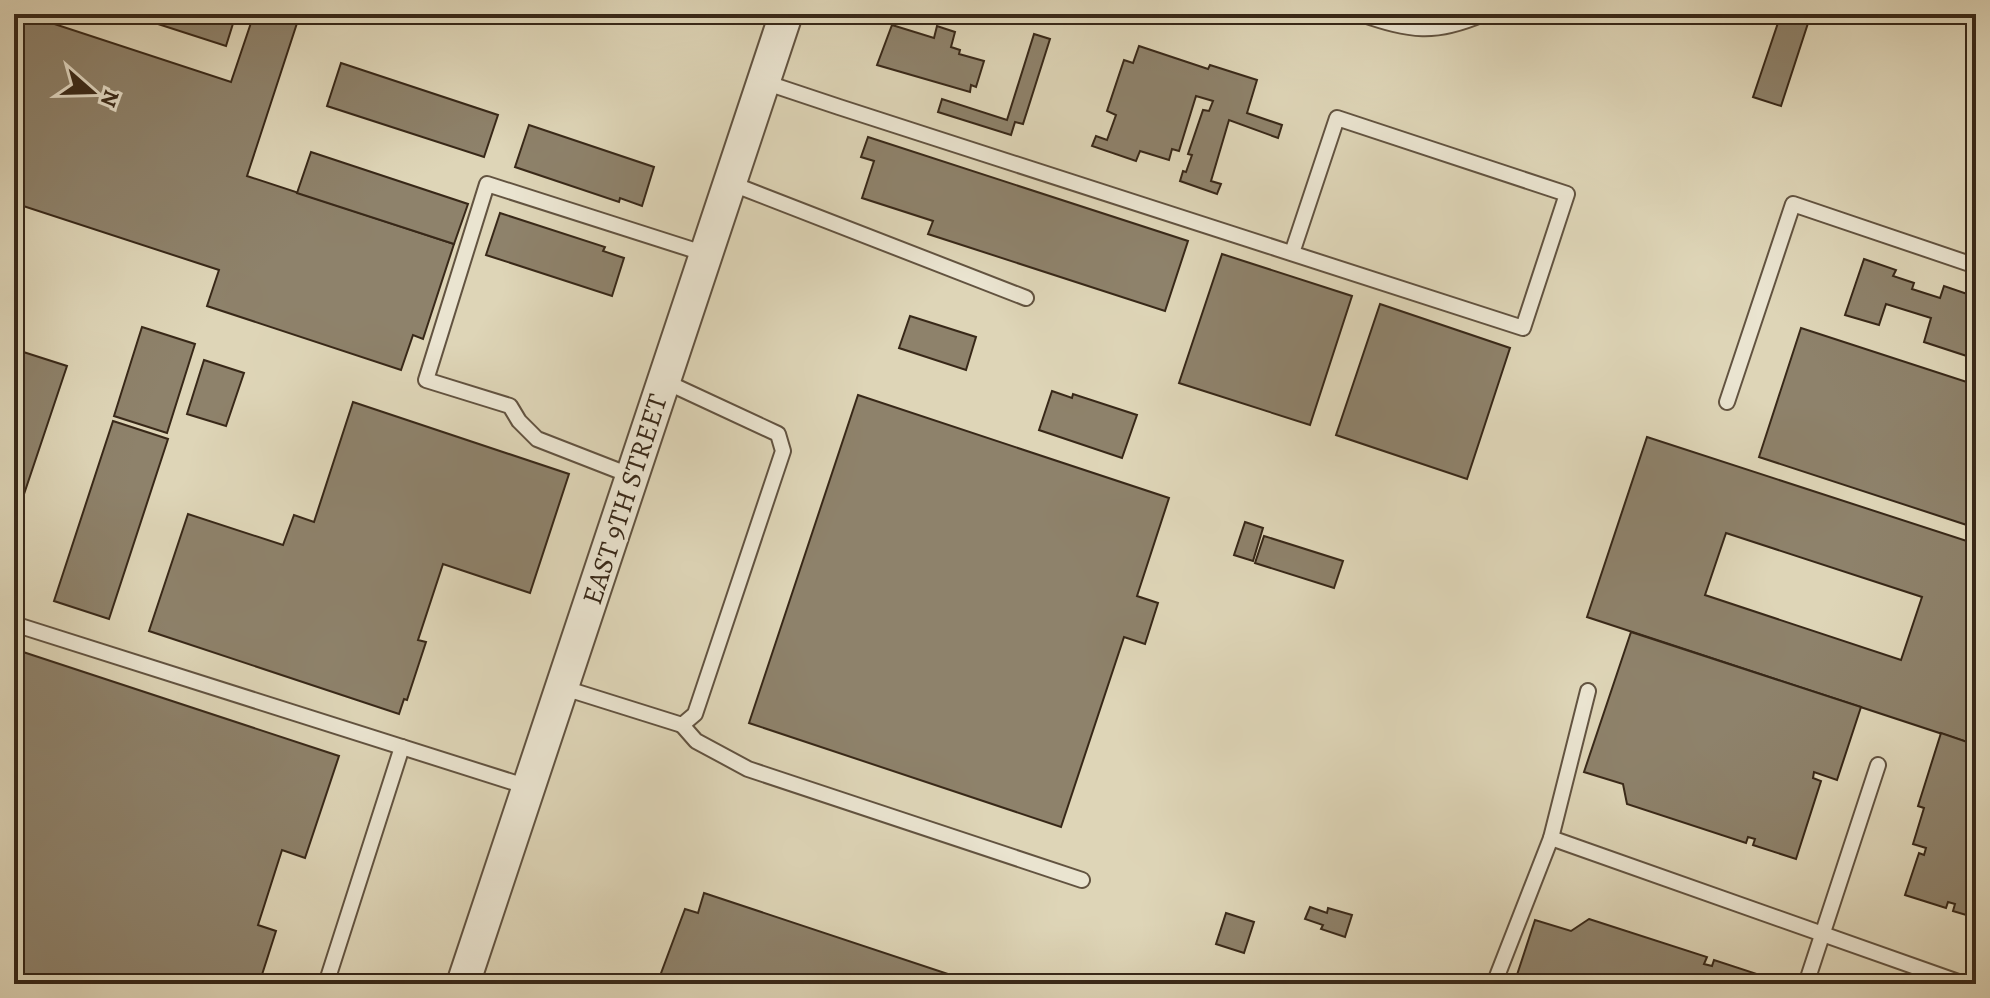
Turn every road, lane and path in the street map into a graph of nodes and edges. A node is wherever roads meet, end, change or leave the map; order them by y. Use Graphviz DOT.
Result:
graph roads {
  1 [pos="786,14"];
  2 [pos="1361,14"];
  3 [pos="1483,14"];
  4 [pos="764,82"];
  5 [pos="729,183"];
  6 [pos="1292,253"];
  7 [pos="706,254"];
  8 [pos="1976,266"];
  9 [pos="1026,298"];
  10 [pos="664,381"];
  11 [pos="1727,402"];
  12 [pos="632,476"];
  13 [pos="14,624"];
  14 [pos="561,687"];
  15 [pos="1588,691"];
  16 [pos="682,725"];
  17 [pos="402,747"];
  18 [pos="1878,765"];
  19 [pos="528,787"];
  20 [pos="1551,838"];
  21 [pos="1082,880"];
  22 [pos="1823,934"];
  23 [pos="326,984"];
  24 [pos="463,984"];
  25 [pos="1494,984"];
  26 [pos="1806,984"];
  27 [pos="1964,984"];
  1 -- 4 [label="street, EAST 9TH STREET"];
  2 -- 3 [label="lane"];
  4 -- 5 [label="street, EAST 9TH STREET"];
  4 -- 6 [label="lane"];
  5 -- 7 [label="street, EAST 9TH STREET"];
  5 -- 9 [label="lane"];
  6 -- 6 [label="lane"];
  7 -- 10 [label="street, EAST 9TH STREET"];
  7 -- 12 [label="lane"];
  8 -- 11 [label="lane"];
  10 -- 12 [label="street, EAST 9TH STREET"];
  10 -- 16 [label="lane"];
  12 -- 14 [label="street, EAST 9TH STREET"];
  13 -- 17 [label="lane"];
  14 -- 16 [label="lane"];
  14 -- 19 [label="street, EAST 9TH STREET"];
  15 -- 20 [label="lane"];
  16 -- 21 [label="lane"];
  17 -- 19 [label="lane"];
  17 -- 23 [label="lane"];
  18 -- 22 [label="lane"];
  19 -- 24 [label="street, EAST 9TH STREET"];
  20 -- 22 [label="lane"];
  20 -- 25 [label="lane"];
  22 -- 26 [label="lane"];
  22 -- 27 [label="lane"];
}
